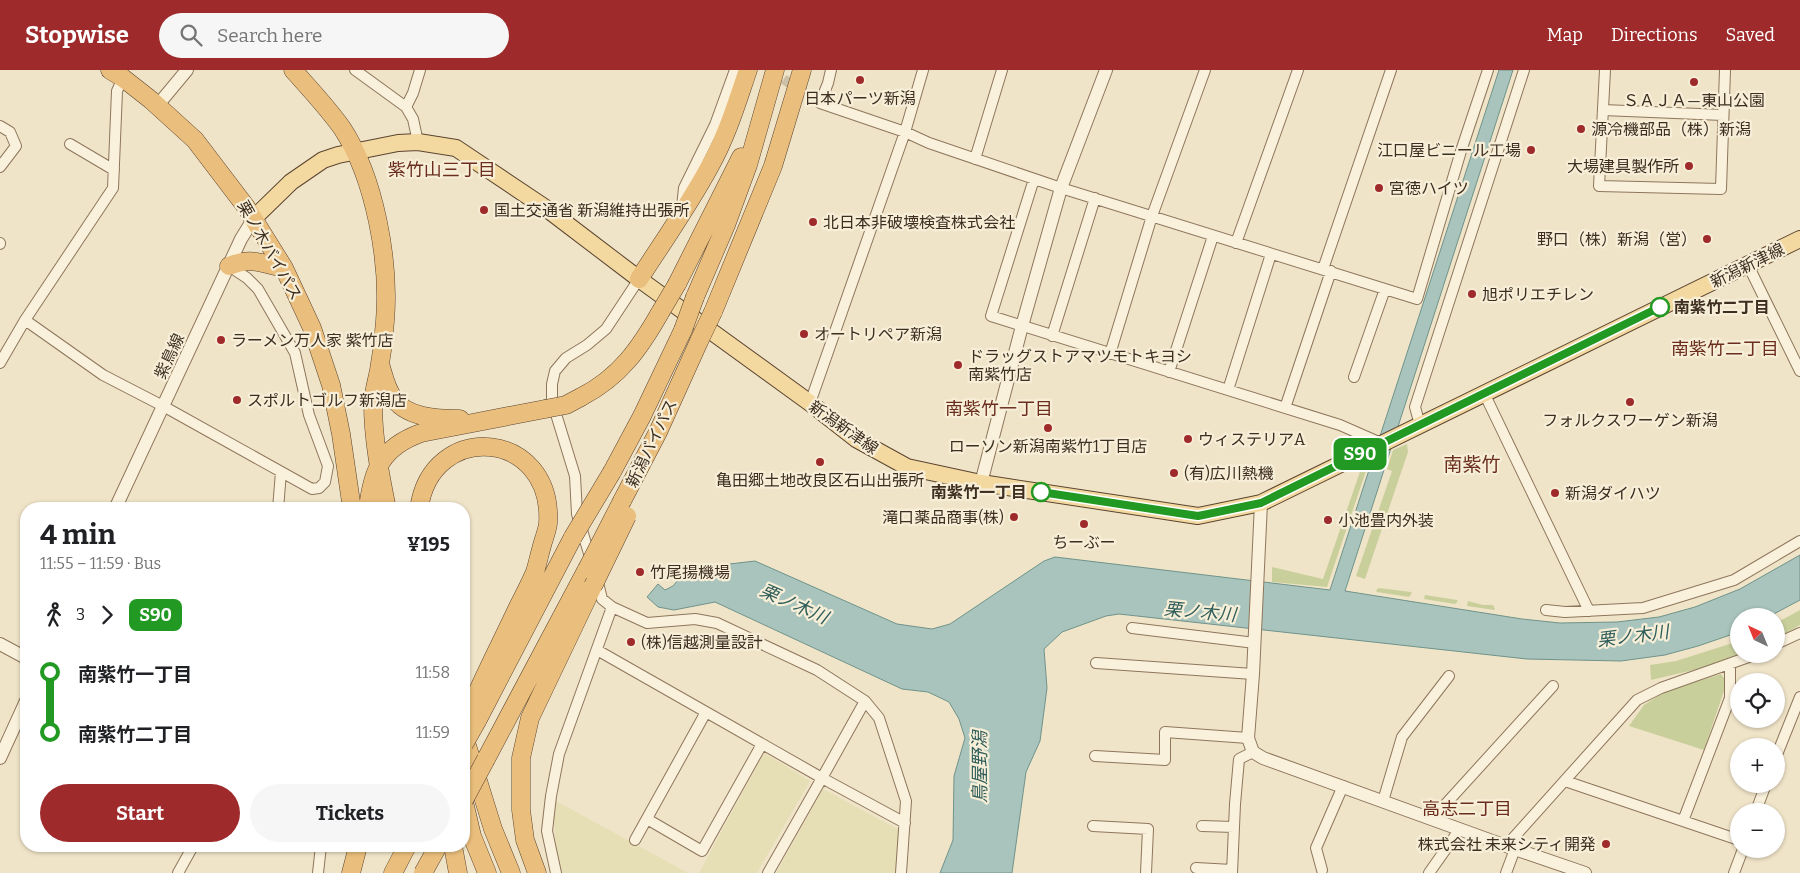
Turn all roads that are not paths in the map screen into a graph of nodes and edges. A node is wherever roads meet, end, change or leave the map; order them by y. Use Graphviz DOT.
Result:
graph roads {
  1 [pos="187,70"];
  2 [pos="293,70"];
  3 [pos="355,70"];
  4 [pos="420,70"];
  5 [pos="735,70"];
  6 [pos="748,70"];
  7 [pos="775,70"];
  8 [pos="802,70"];
  9 [pos="831,70"];
  10 [pos="923,70"];
  11 [pos="1002,70"];
  12 [pos="1106,70"];
  13 [pos="1205,70"];
  14 [pos="1298,70"];
  15 [pos="1391,70"];
  16 [pos="1488,70"];
  17 [pos="1524,70"];
  18 [pos="1605,70"];
  19 [pos="1725,70"];
  20 [pos="116,74"];
  21 [pos="157,106"];
  22 [pos="406,107"];
  23 [pos="1603,110"];
  24 [pos="1723,115"];
  25 [pos="762,117"];
  26 [pos="0,126"];
  27 [pos="905,132"];
  28 [pos="418,142"];
  29 [pos="70,144"];
  30 [pos="355,151"];
  31 [pos="975,159"];
  32 [pos="0,167"];
  33 [pos="114,170"];
  34 [pos="1034,179"];
  35 [pos="1062,188"];
  36 [pos="1094,198"];
  37 [pos="681,216"];
  38 [pos="1152,216"];
  39 [pos="254,218"];
  40 [pos="1213,236"];
  41 [pos="1800,239"];
  42 [pos="1236,243"];
  43 [pos="1271,254"];
  44 [pos="1748,264"];
  45 [pos="229,266"];
  46 [pos="284,268"];
  47 [pos="1327,270"];
  48 [pos="639,279"];
  49 [pos="1385,289"];
  50 [pos="25,320"];
  51 [pos="1022,326"];
  52 [pos="1052,336"];
  53 [pos="1110,354"];
  54 [pos="0,363"];
  55 [pos="380,364"];
  56 [pos="1800,371"];
  57 [pos="1168,372"];
  58 [pos="1354,377"];
  59 [pos="1228,390"];
  60 [pos="1484,393"];
  61 [pos="810,403"];
  62 [pos="163,406"];
  63 [pos="1285,408"];
  64 [pos="486,420"];
  65 [pos="1420,425"];
  66 [pos="1381,444"];
  67 [pos="378,467"];
  68 [pos="280,472"];
  69 [pos="981,483"];
  70 [pos="118,502"];
  71 [pos="278,502"];
  72 [pos="351,502"];
  73 [pos="369,502"];
  74 [pos="386,502"];
  75 [pos="422,502"];
  76 [pos="1261,503"];
  77 [pos="625,508"];
  78 [pos="1800,541"];
  79 [pos="612,607"];
  80 [pos="1546,610"];
  81 [pos="1588,611"];
  82 [pos="1132,628"];
  83 [pos="1798,636"];
  84 [pos="1255,640"];
  85 [pos="1785,641"];
  86 [pos="0,644"];
  87 [pos="597,650"];
  88 [pos="20,655"];
  89 [pos="1096,663"];
  90 [pos="1730,664"];
  91 [pos="1253,674"];
  92 [pos="1449,676"];
  93 [pos="1553,686"];
  94 [pos="1800,697"];
  95 [pos="865,701"];
  96 [pos="706,712"];
  97 [pos="20,714"];
  98 [pos="470,722"];
  99 [pos="1248,738"];
  100 [pos="1784,738"];
  101 [pos="762,744"];
  102 [pos="1253,752"];
  103 [pos="470,755"];
  104 [pos="1095,756"];
  105 [pos="0,758"];
  106 [pos="822,778"];
  107 [pos="1565,781"];
  108 [pos="1343,786"];
  109 [pos="470,790"];
  110 [pos="1383,801"];
  111 [pos="647,819"];
  112 [pos="1432,819"];
  113 [pos="1683,821"];
  114 [pos="905,823"];
  115 [pos="1093,826"];
  116 [pos="1202,826"];
  117 [pos="470,827"];
  118 [pos="1234,827"];
  119 [pos="1460,829"];
  120 [pos="1730,837"];
  121 [pos="635,840"];
  122 [pos="1510,847"];
  123 [pos="190,852"];
  124 [pos="320,852"];
  125 [pos="356,852"];
  126 [pos="404,852"];
  127 [pos="430,852"];
  128 [pos="435,852"];
  129 [pos="441,852"];
  130 [pos="454,852"];
  131 [pos="1740,858"];
  132 [pos="1196,868"];
  133 [pos="1322,870"];
  134 [pos="1232,872"];
  135 [pos="1577,872"];
  136 [pos="178,873"];
  137 [pos="318,873"];
  138 [pos="351,873"];
  139 [pos="393,873"];
  140 [pos="423,873"];
  141 [pos="434,873"];
  142 [pos="458,873"];
  143 [pos="487,873"];
  144 [pos="511,873"];
  145 [pos="537,873"];
  146 [pos="556,873"];
  147 [pos="768,873"];
  148 [pos="901,873"];
  149 [pos="1146,873"];
  150 [pos="1429,873"];
  151 [pos="1506,873"];
  152 [pos="1734,873"];
  1 -- 21 [label="street"];
  2 -- 30 [label="highway"];
  3 -- 22 [label="street"];
  4 -- 22 [label="street"];
  5 -- 37 [label="street"];
  6 -- 37 [label="highway"];
  7 -- 25 [label="highway, 新潟バイパス"];
  8 -- 77 [label="highway, 新潟バイパス, bridge"];
  9 -- 27 [label="street"];
  10 -- 27 [label="street"];
  11 -- 31 [label="street"];
  12 -- 35 [label="street"];
  13 -- 38 [label="street"];
  14 -- 42 [label="street"];
  15 -- 47 [label="street"];
  16 -- 49 [label="street"];
  17 -- 65 [label="street"];
  18 -- 23 [label="street"];
  19 -- 24 [label="street"];
  20 -- 21 [label="highway, 栗ノ木バイパス"];
  20 -- 33 [label="street"];
  21 -- 39 [label="highway, 栗ノ木バイパス"];
  22 -- 28 [label="street"];
  23 -- 24 [label="street"];
  23 -- 24 [label="street"];
  25 -- 64 [label="highway, bridge"];
  25 -- 98 [label="highway, 新潟バイパス, bridge"];
  26 -- 32 [label="street"];
  27 -- 31 [label="street"];
  27 -- 61 [label="street"];
  28 -- 30 [label="main road, 新潟新津線"];
  28 -- 48 [label="main road, 新潟新津線"];
  29 -- 33 [label="street"];
  30 -- 39 [label="main road, 新潟新津線"];
  30 -- 55 [label="highway"];
  31 -- 34 [label="street"];
  33 -- 50 [label="street"];
  34 -- 35 [label="street"];
  34 -- 51 [label="street"];
  35 -- 36 [label="street"];
  35 -- 51 [label="street"];
  36 -- 38 [label="street"];
  36 -- 52 [label="street"];
  37 -- 48 [label="highway"];
  38 -- 40 [label="street"];
  38 -- 53 [label="street"];
  39 -- 45 [label="street, 紫鳥線"];
  39 -- 46 [label="highway, 栗ノ木バイパス"];
  40 -- 42 [label="street"];
  40 -- 57 [label="street"];
  41 -- 44 [label="main road, 新潟新津線"];
  42 -- 43 [label="street"];
  43 -- 47 [label="street"];
  43 -- 59 [label="street"];
  44 -- 56 [label="street"];
  44 -- 60 [label="main road, 新潟新津線"];
  45 -- 46 [label="highway"];
  45 -- 62 [label="street, 紫鳥線"];
  45 -- 68 [label="street"];
  46 -- 72 [label="highway, 栗ノ木バイパス"];
  47 -- 49 [label="street"];
  47 -- 63 [label="street"];
  48 -- 61 [label="main road, 新潟新津線"];
  48 -- 79 [label="street"];
  49 -- 58 [label="street"];
  50 -- 54 [label="street"];
  50 -- 62 [label="street"];
  51 -- 52 [label="street"];
  51 -- 69 [label="street"];
  52 -- 53 [label="street"];
  53 -- 57 [label="street"];
  55 -- 64 [label="highway"];
  55 -- 67 [label="highway"];
  57 -- 59 [label="street"];
  59 -- 63 [label="street"];
  60 -- 65 [label="main road, 新潟新津線"];
  60 -- 81 [label="street"];
  61 -- 69 [label="main road, 新潟新津線"];
  62 -- 68 [label="street"];
  62 -- 70 [label="street, 紫鳥線"];
  63 -- 66 [label="street"];
  64 -- 67 [label="highway"];
  65 -- 66 [label="main road, 新潟新津線"];
  66 -- 76 [label="main road, 新潟新津線"];
  67 -- 73 [label="highway"];
  67 -- 74 [label="highway"];
  68 -- 71 [label="street"];
  69 -- 76 [label="main road, 新潟新津線"];
  75 -- 98 [label="highway"];
  76 -- 84 [label="street"];
  77 -- 109 [label="highway, 新潟バイパス, bridge"];
  77 -- 145 [label="highway, bridge"];
  78 -- 81 [label="street"];
  79 -- 87 [label="street"];
  79 -- 95 [label="street"];
  80 -- 81 [label="street"];
  82 -- 84 [label="street"];
  83 -- 85 [label="street"];
  84 -- 91 [label="street"];
  86 -- 88 [label="street"];
  87 -- 96 [label="street"];
  87 -- 146 [label="street"];
  89 -- 91 [label="street"];
  90 -- 107 [label="street"];
  90 -- 113 [label="street"];
  91 -- 99 [label="street"];
  92 -- 110 [label="street"];
  93 -- 112 [label="street"];
  94 -- 100 [label="street"];
  95 -- 106 [label="street"];
  95 -- 114 [label="street"];
  96 -- 101 [label="street"];
  96 -- 111 [label="street"];
  97 -- 105 [label="street"];
  99 -- 102 [label="street"];
  99 -- 104 [label="street"];
  101 -- 106 [label="street"];
  101 -- 111 [label="street"];
  102 -- 108 [label="street"];
  102 -- 118 [label="street"];
  103 -- 144 [label="highway"];
  106 -- 114 [label="street"];
  106 -- 147 [label="street"];
  107 -- 113 [label="street"];
  107 -- 122 [label="street"];
  108 -- 110 [label="street"];
  108 -- 133 [label="street"];
  110 -- 112 [label="street"];
  111 -- 121 [label="street"];
  112 -- 119 [label="street"];
  113 -- 120 [label="street"];
  114 -- 148 [label="street"];
  115 -- 149 [label="street"];
  116 -- 118 [label="street"];
  117 -- 143 [label="highway"];
  118 -- 134 [label="street"];
  119 -- 122 [label="street"];
  119 -- 150 [label="street"];
  122 -- 135 [label="street"];
  122 -- 151 [label="street"];
  123 -- 136 [label="street"];
  124 -- 137 [label="street"];
  125 -- 138 [label="highway"];
  126 -- 139 [label="highway"];
  127 -- 141 [label="highway"];
  128 -- 140 [label="highway, bridge"];
  129 -- 141 [label="highway"];
  130 -- 142 [label="highway"];
  131 -- 152 [label="street"];
  132 -- 134 [label="street"];
}
